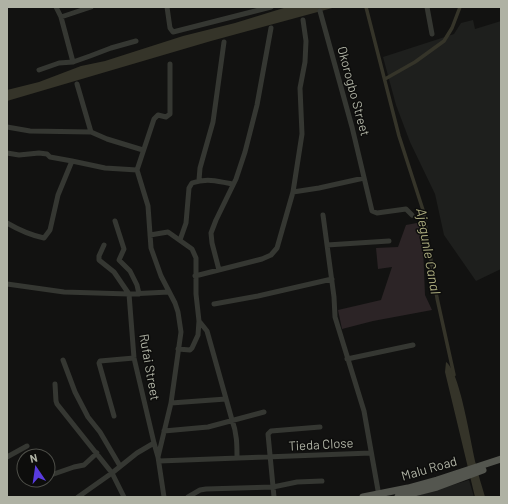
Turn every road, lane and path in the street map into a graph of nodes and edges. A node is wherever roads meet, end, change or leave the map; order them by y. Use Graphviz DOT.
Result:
graph roads {
  1 [pos="56,7"];
  2 [pos="91,7"];
  3 [pos="167,7"];
  4 [pos="271,7"];
  5 [pos="427,7"];
  6 [pos="320,11"];
  7 [pos="61,17"];
  8 [pos="303,20"];
  9 [pos="270,28"];
  10 [pos="432,34"];
  11 [pos="136,42"];
  12 [pos="224,42"];
  13 [pos="73,62"];
  14 [pos="170,64"];
  15 [pos="39,70"];
  16 [pos="77,84"];
  17 [pos="7,127"];
  18 [pos="91,132"];
  19 [pos="143,150"];
  20 [pos="7,153"];
  21 [pos="72,161"];
  22 [pos="137,170"];
  23 [pos="364,178"];
  24 [pos="199,180"];
  25 [pos="232,184"];
  26 [pos="293,192"];
  27 [pos="412,215"];
  28 [pos="323,216"];
  29 [pos="115,222"];
  30 [pos="7,223"];
  31 [pos="150,235"];
  32 [pos="180,240"];
  33 [pos="389,241"];
  34 [pos="104,245"];
  35 [pos="327,245"];
  36 [pos="218,270"];
  37 [pos="195,276"];
  38 [pos="332,279"];
  39 [pos="7,284"];
  40 [pos="169,292"];
  41 [pos="129,294"];
  42 [pos="139,294"];
  43 [pos="214,304"];
  44 [pos="199,321"];
  45 [pos="413,345"];
  46 [pos="178,349"];
  47 [pos="134,358"];
  48 [pos="347,359"];
  49 [pos="63,360"];
  50 [pos="55,384"];
  51 [pos="226,399"];
  52 [pos="171,402"];
  53 [pos="264,412"];
  54 [pos="114,416"];
  55 [pos="232,420"];
  56 [pos="320,427"];
  57 [pos="164,431"];
  58 [pos="154,443"];
  59 [pos="27,446"];
  60 [pos="97,453"];
  61 [pos="371,453"];
  62 [pos="7,457"];
  63 [pos="237,458"];
  64 [pos="271,458"];
  65 [pos="158,459"];
  66 [pos="501,459"];
  67 [pos="501,463"];
  68 [pos="120,466"];
  69 [pos="481,468"];
  70 [pos="56,473"];
  71 [pos="112,473"];
  72 [pos="466,474"];
  73 [pos="322,481"];
  74 [pos="273,487"];
  75 [pos="379,495"];
  76 [pos="78,497"];
  77 [pos="124,497"];
  78 [pos="164,497"];
  79 [pos="188,497"];
  80 [pos="274,497"];
  81 [pos="363,497"];
  82 [pos="398,497"];
  1 -- 7 [label="street"];
  2 -- 7 [label="street"];
  3 -- 4 [label="street"];
  5 -- 10 [label="street"];
  6 -- 23 [label="street, Okorogbo Street"];
  7 -- 13 [label="street"];
  8 -- 26 [label="street"];
  9 -- 25 [label="street"];
  11 -- 13 [label="street"];
  12 -- 24 [label="street"];
  13 -- 15 [label="street"];
  14 -- 19 [label="street"];
  16 -- 18 [label="street"];
  17 -- 18 [label="street"];
  18 -- 19 [label="street"];
  19 -- 22 [label="street"];
  20 -- 21 [label="street"];
  21 -- 22 [label="street"];
  21 -- 30 [label="street"];
  22 -- 31 [label="street"];
  23 -- 26 [label="street"];
  23 -- 27 [label="street, Okorogbo Street"];
  24 -- 25 [label="street"];
  24 -- 32 [label="street"];
  25 -- 36 [label="street"];
  26 -- 36 [label="street"];
  28 -- 35 [label="street"];
  29 -- 42 [label="street"];
  31 -- 32 [label="street"];
  31 -- 40 [label="street"];
  32 -- 37 [label="street"];
  33 -- 35 [label="street"];
  34 -- 41 [label="street"];
  35 -- 38 [label="street"];
  36 -- 37 [label="street"];
  37 -- 44 [label="street"];
  38 -- 43 [label="street"];
  38 -- 48 [label="street"];
  39 -- 41 [label="street"];
  40 -- 42 [label="street"];
  40 -- 46 [label="street"];
  41 -- 42 [label="street"];
  41 -- 47 [label="street, Rufai Street"];
  44 -- 46 [label="street"];
  44 -- 51 [label="street"];
  45 -- 48 [label="street"];
  46 -- 52 [label="street"];
  47 -- 54 [label="street"];
  47 -- 58 [label="street, Rufai Street"];
  48 -- 61 [label="street"];
  49 -- 68 [label="street"];
  50 -- 60 [label="street"];
  51 -- 52 [label="street"];
  51 -- 55 [label="street"];
  52 -- 57 [label="street"];
  53 -- 55 [label="street"];
  55 -- 57 [label="street"];
  55 -- 63 [label="street"];
  56 -- 64 [label="street"];
  57 -- 65 [label="street"];
  58 -- 65 [label="street, Rufai Street"];
  58 -- 68 [label="street"];
  59 -- 62 [label="street"];
  60 -- 70 [label="street"];
  60 -- 71 [label="street"];
  61 -- 64 [label="street, Tieda Close"];
  61 -- 75 [label="street"];
  63 -- 64 [label="street, Tieda Close"];
  63 -- 65 [label="street, Tieda Close"];
  64 -- 74 [label="street"];
  65 -- 78 [label="street"];
  66 -- 69 [label="main road, Malu Road"];
  67 -- 69 [label="main road, Malu Road"];
  68 -- 71 [label="street"];
  69 -- 72 [label="main road, Malu Road"];
  71 -- 76 [label="street"];
  71 -- 77 [label="street"];
  72 -- 75 [label="main road, Malu Road"];
  72 -- 82 [label="main road, Malu Road"];
  73 -- 74 [label="street"];
  74 -- 79 [label="street"];
  74 -- 80 [label="street"];
  75 -- 81 [label="main road, Malu Road"];
}
